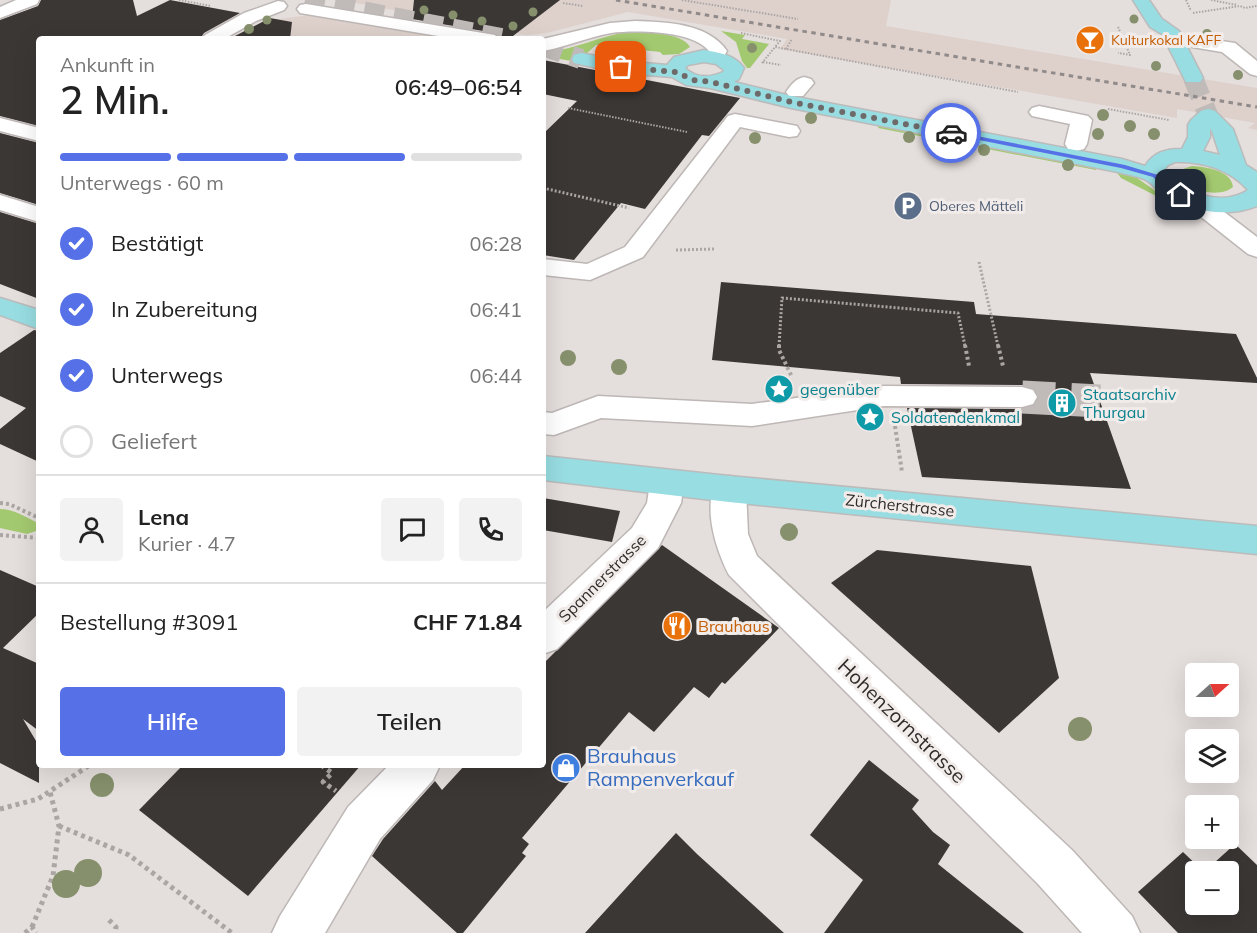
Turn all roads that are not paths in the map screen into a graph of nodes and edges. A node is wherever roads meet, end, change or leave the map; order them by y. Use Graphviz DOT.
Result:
graph roads {
  1 [pos="32,0"];
  2 [pos="249,0"];
  3 [pos="1141,0"];
  4 [pos="1160,0"];
  5 [pos="325,1"];
  6 [pos="277,3"];
  7 [pos="306,9"];
  8 [pos="0,13"];
  9 [pos="1172,35"];
  10 [pos="216,36"];
  11 [pos="471,36"];
  12 [pos="478,36"];
  13 [pos="546,45"];
  14 [pos="586,54"];
  15 [pos="714,57"];
  16 [pos="678,66"];
  17 [pos="1257,69"];
  18 [pos="734,70"];
  19 [pos="1193,78"];
  20 [pos="711,82"];
  21 [pos="1039,112"];
  22 [pos="0,124"];
  23 [pos="789,131"];
  24 [pos="36,133"];
  25 [pos="1076,144"];
  26 [pos="1189,156"];
  27 [pos="1160,167"];
  28 [pos="1252,190"];
  29 [pos="1194,200"];
  30 [pos="0,202"];
  31 [pos="36,214"];
  32 [pos="1257,249"];
  33 [pos="546,267"];
  34 [pos="0,306"];
  35 [pos="36,319"];
  36 [pos="1022,397"];
  37 [pos="546,423"];
  38 [pos="546,468"];
  39 [pos="667,483"];
  40 [pos="729,489"];
  41 [pos="1257,540"];
  42 [pos="546,634"];
  43 [pos="415,768"];
  44 [pos="297,933"];
  45 [pos="1115,933"];
  1 -- 8 [label="street"];
  2 -- 6 [label="street"];
  3 -- 9 [label="main road"];
  4 -- 9 [label="main road"];
  5 -- 7 [label="street"];
  5 -- 12 [label="street"];
  6 -- 7 [label="street"];
  6 -- 10 [label="street"];
  7 -- 11 [label="street"];
  9 -- 17 [label="street"];
  9 -- 19 [label="main road"];
  13 -- 15 [label="street"];
  14 -- 16 [label="main road"];
  15 -- 16 [label="main road"];
  15 -- 18 [label="main road"];
  16 -- 20 [label="main road"];
  18 -- 20 [label="main road"];
  18 -- 25 [label="main road"];
  20 -- 27 [label="main road"];
  21 -- 25 [label="street"];
  22 -- 24 [label="street"];
  23 -- 33 [label="street"];
  25 -- 27 [label="main road"];
  26 -- 27 [label="main road"];
  26 -- 28 [label="main road"];
  26 -- 28 [label="main road"];
  27 -- 29 [label="main road"];
  28 -- 29 [label="main road"];
  29 -- 32 [label="street"];
  30 -- 31 [label="street"];
  34 -- 35 [label="main road"];
  36 -- 37 [label="street"];
  38 -- 39 [label="main road, Zürcherstrasse"];
  39 -- 40 [label="main road, Zürcherstrasse"];
  39 -- 42 [label="street, Spannerstrasse"];
  40 -- 41 [label="main road, Zürcherstrasse"];
  40 -- 45 [label="street, Hohenzornstrasse"];
  43 -- 44 [label="street"];
}
